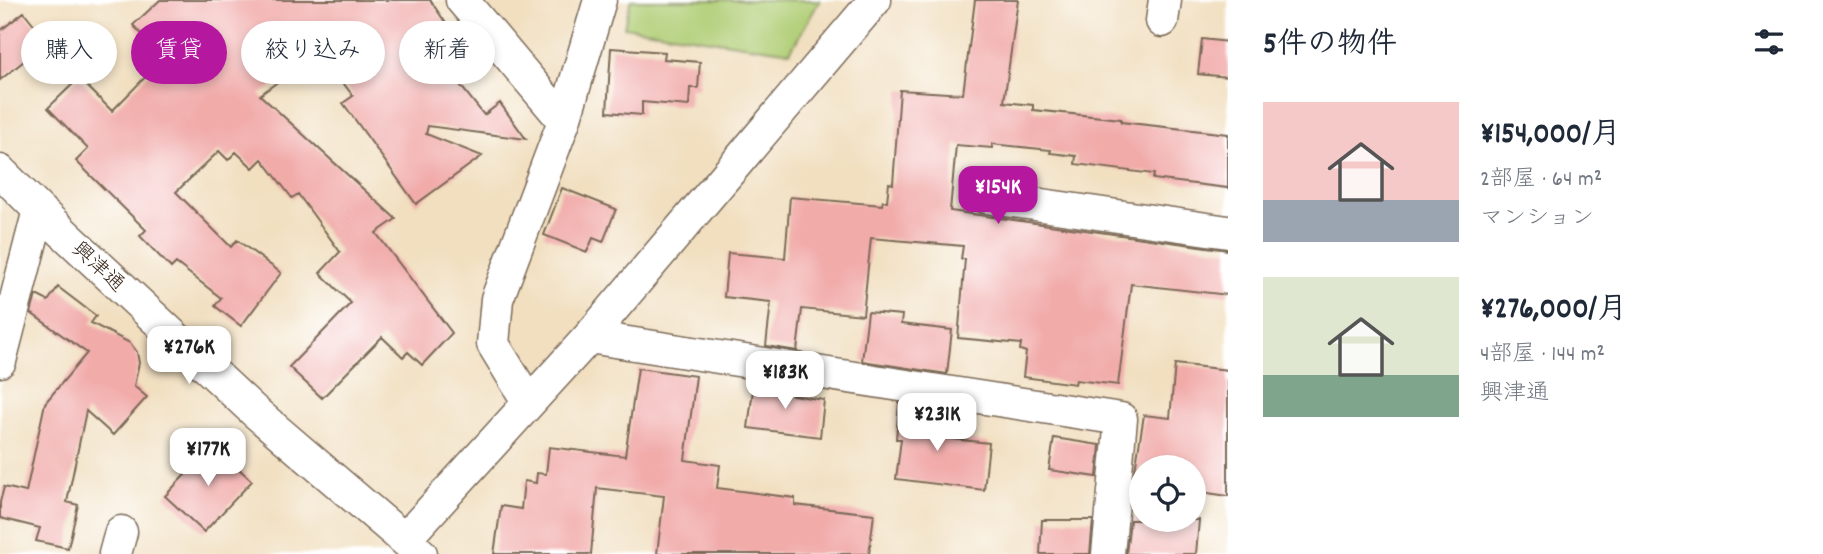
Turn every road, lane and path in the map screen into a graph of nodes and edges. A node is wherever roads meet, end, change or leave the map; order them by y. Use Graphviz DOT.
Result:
graph roads {
  1 [pos="462,0"];
  2 [pos="600,0"];
  3 [pos="875,0"];
  4 [pos="564,121"];
  5 [pos="0,171"];
  6 [pos="986,197"];
  7 [pos="39,211"];
  8 [pos="1228,232"];
  9 [pos="589,337"];
  10 [pos="0,362"];
  11 [pos="529,403"];
  12 [pos="413,547"];
  13 [pos="1108,554"];
  1 -- 4 [label="street"];
  2 -- 4 [label="street"];
  3 -- 9 [label="street"];
  4 -- 11 [label="street"];
  5 -- 7 [label="street, 興津通"];
  6 -- 8 [label="street"];
  7 -- 10 [label="street"];
  7 -- 12 [label="street, 興津通"];
  9 -- 11 [label="street"];
  9 -- 13 [label="street"];
  11 -- 12 [label="street"];
}
